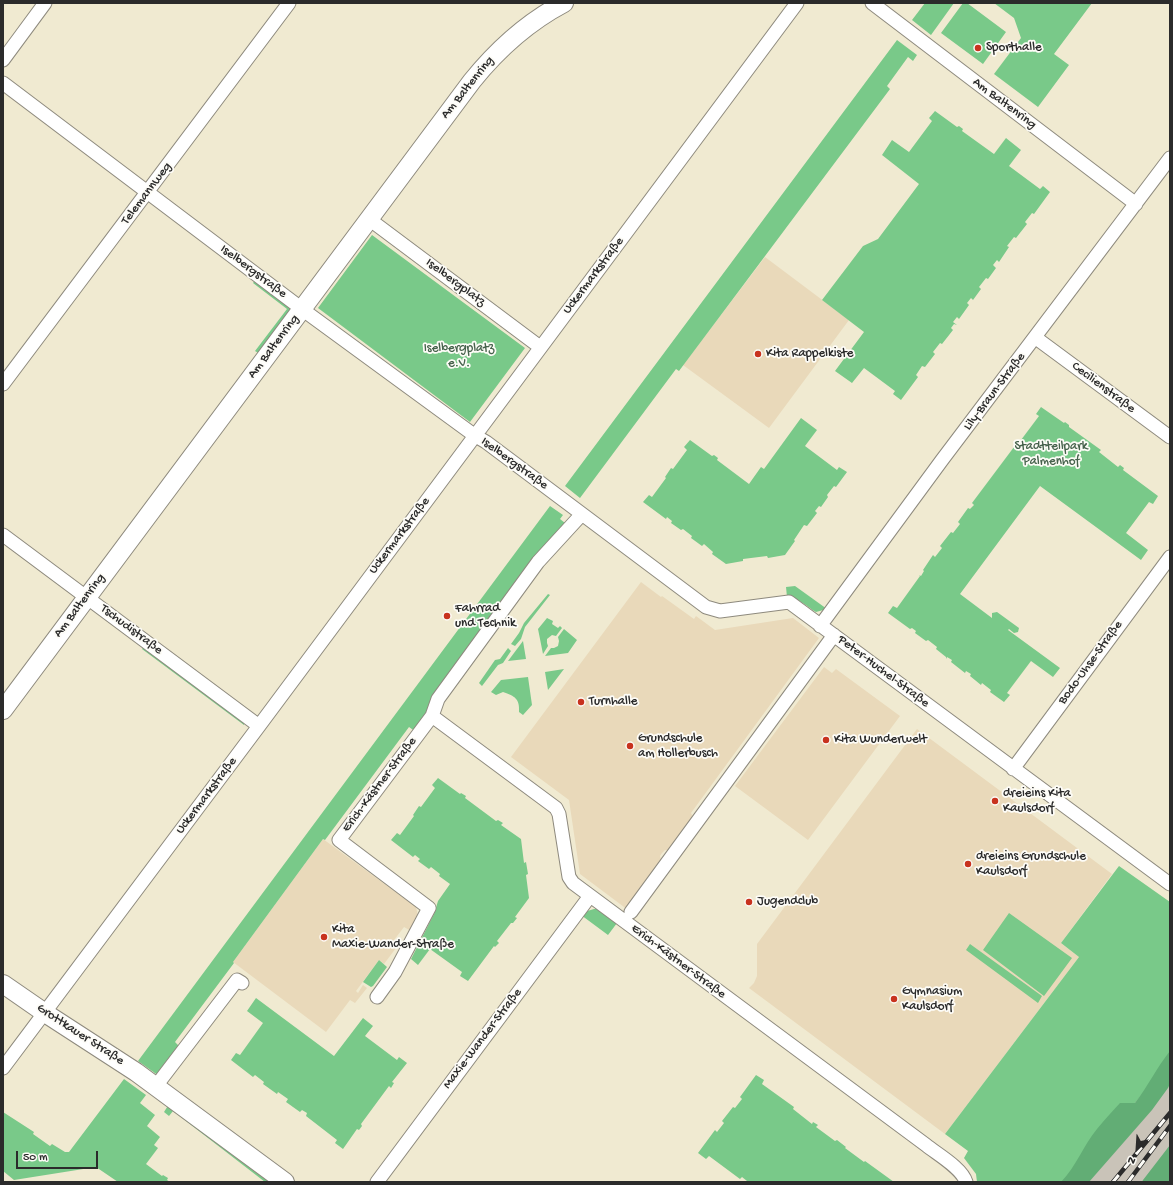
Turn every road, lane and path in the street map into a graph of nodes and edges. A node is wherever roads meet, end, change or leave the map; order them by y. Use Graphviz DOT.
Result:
graph roads {
  1 [pos="45,3"];
  2 [pos="289,3"];
  3 [pos="564,3"];
  4 [pos="796,3"];
  5 [pos="872,3"];
  6 [pos="3,60"];
  7 [pos="3,83"];
  8 [pos="1170,158"];
  9 [pos="148,193"];
  10 [pos="1136,204"];
  11 [pos="369,219"];
  12 [pos="302,309"];
  13 [pos="1036,338"];
  14 [pos="540,347"];
  15 [pos="3,384"];
  16 [pos="474,435"];
  17 [pos="1170,437"];
  18 [pos="582,514"];
  19 [pos="3,535"];
  20 [pos="1170,557"];
  21 [pos="87,597"];
  22 [pos="820,626"];
  23 [pos="834,635"];
  24 [pos="3,710"];
  25 [pos="432,716"];
  26 [pos="259,726"];
  27 [pos="1013,769"];
  28 [pos="1170,884"];
  29 [pos="590,896"];
  30 [pos="631,912"];
  31 [pos="242,983"];
  32 [pos="3,984"];
  33 [pos="377,997"];
  34 [pos="45,1013"];
  35 [pos="3,1068"];
  36 [pos="156,1086"];
  37 [pos="285,1182"];
  38 [pos="376,1182"];
  39 [pos="966,1182"];
  1 -- 6 [label="street"];
  2 -- 9 [label="street, Telemannweg"];
  3 -- 11 [label="street, Am Baltenring"];
  4 -- 14 [label="street, Uckermarkstraße"];
  5 -- 10 [label="street, Am Baltenring"];
  7 -- 9 [label="street, Iselbergstraße"];
  8 -- 10 [label="street, Lily-Braun-Straße"];
  9 -- 12 [label="street, Iselbergstraße"];
  9 -- 15 [label="street, Telemannweg"];
  10 -- 13 [label="street, Lily-Braun-Straße"];
  11 -- 12 [label="street, Am Baltenring"];
  11 -- 14 [label="street, Iselbergplatz"];
  12 -- 16 [label="street, Iselbergstraße"];
  12 -- 21 [label="street, Am Baltenring"];
  13 -- 17 [label="street, Cecilienstraße"];
  13 -- 22 [label="street, Lily-Braun-Straße"];
  14 -- 16 [label="street, Uckermarkstraße"];
  16 -- 18 [label="street, Iselbergstraße"];
  16 -- 26 [label="street, Uckermarkstraße"];
  18 -- 22 [label="street, Peter-Huchel-Straße"];
  18 -- 25 [label="street, Erich-Kästner-Straße"];
  19 -- 21 [label="street, Tschudistraße"];
  20 -- 27 [label="street, Bodo-Uhse-Straße"];
  21 -- 24 [label="street, Am Baltenring"];
  21 -- 26 [label="street, Tschudistraße"];
  22 -- 23 [label="street, Peter-Huchel-Straße"];
  23 -- 27 [label="street, Peter-Huchel-Straße"];
  23 -- 30 [label="street, Erich-Kästner-Straße"];
  25 -- 29 [label="street, Erich-Kästner-Straße"];
  25 -- 33 [label="street, Erich-Kästner-Straße"];
  26 -- 34 [label="street, Uckermarkstraße"];
  27 -- 28 [label="street, Peter-Huchel-Straße"];
  29 -- 38 [label="street, Maxie-Wander-Straße"];
  29 -- 39 [label="street, Erich-Kästner-Straße"];
  31 -- 36 [label="street"];
  32 -- 34 [label="street, Grottkauer Straße"];
  34 -- 35 [label="street, Uckermarkstraße"];
  34 -- 36 [label="street, Grottkauer Straße"];
  36 -- 37 [label="street, Grottkauer Straße"];
}
